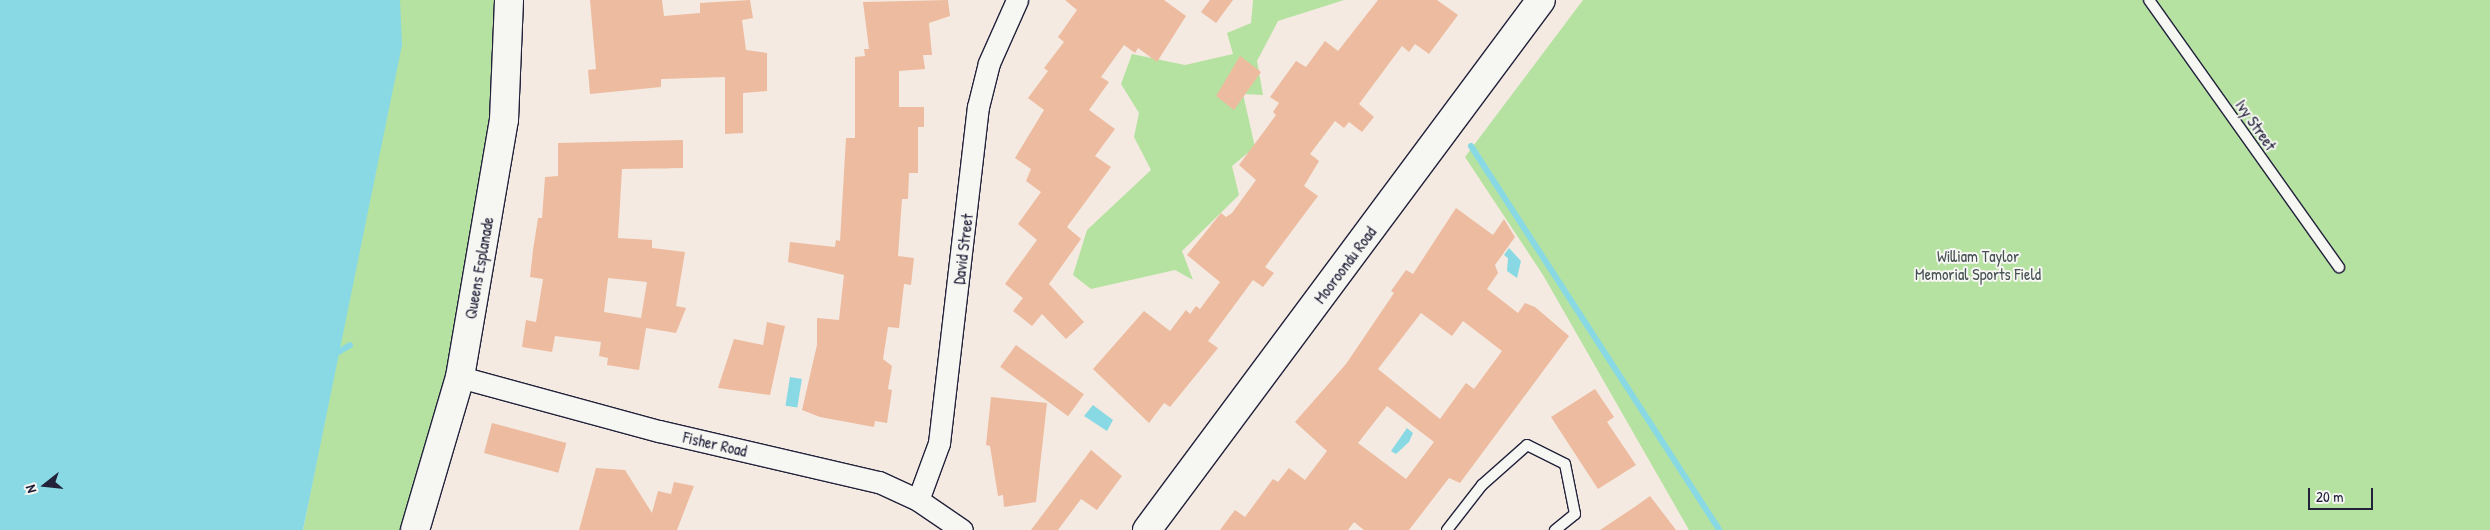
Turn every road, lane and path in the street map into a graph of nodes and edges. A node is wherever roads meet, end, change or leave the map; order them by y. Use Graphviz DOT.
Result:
graph roads {
  1 [pos="509,0"];
  2 [pos="1017,0"];
  3 [pos="1542,0"];
  4 [pos="2149,0"];
  5 [pos="2339,267"];
  6 [pos="460,377"];
  7 [pos="918,500"];
  8 [pos="415,530"];
  9 [pos="962,530"];
  10 [pos="1147,530"];
  11 [pos="1447,530"];
  12 [pos="1555,530"];
  1 -- 6 [label="street, Queens Esplanade"];
  2 -- 7 [label="street, David Street"];
  3 -- 10 [label="street, Mooroondu Road"];
  4 -- 5 [label="lane, Ivy Street"];
  6 -- 7 [label="street, Fisher Road"];
  6 -- 8 [label="street, Queens Esplanade"];
  7 -- 9 [label="street, Fisher Road"];
  11 -- 12 [label="lane"];
}
